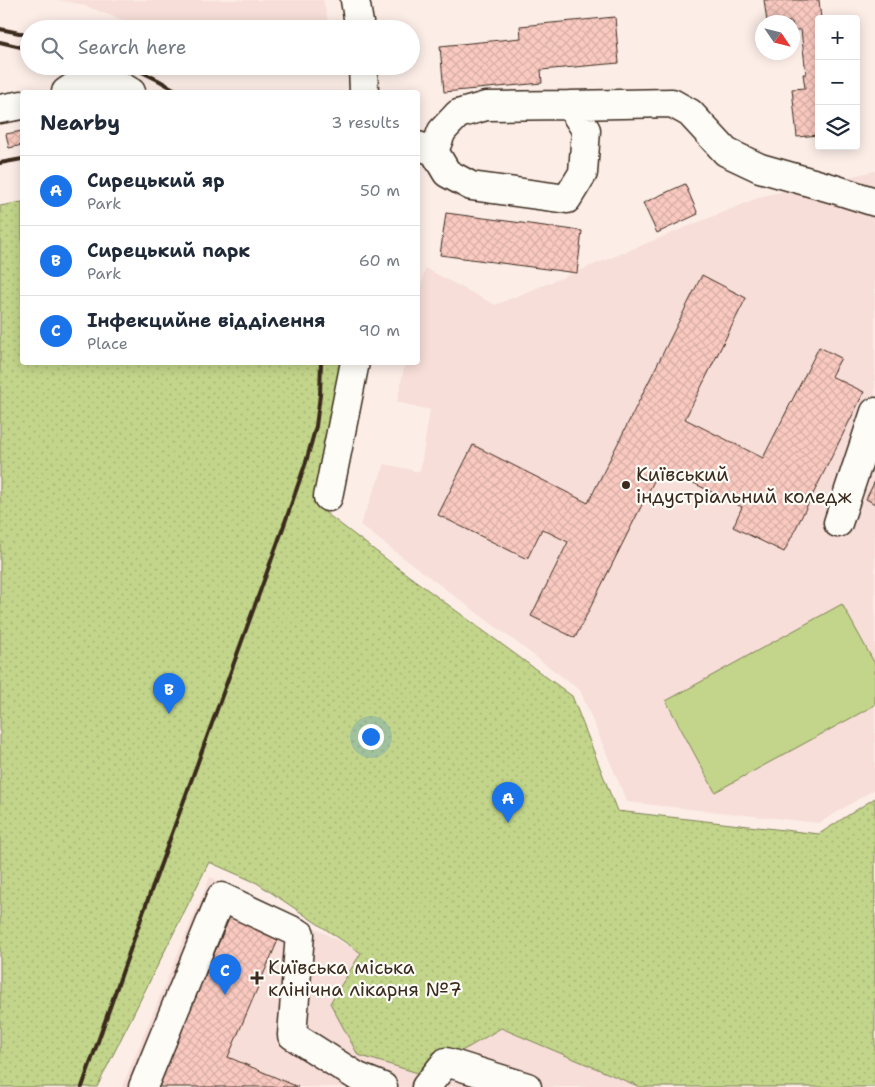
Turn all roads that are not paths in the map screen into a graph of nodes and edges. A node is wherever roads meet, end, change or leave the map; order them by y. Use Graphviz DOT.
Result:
graph roads {
  1 [pos="355,0"];
  2 [pos="358,20"];
  3 [pos="363,75"];
  4 [pos="69,90"];
  5 [pos="128,90"];
  6 [pos="364,90"];
  7 [pos="20,105"];
  8 [pos="570,105"];
  9 [pos="0,109"];
  10 [pos="426,148"];
  11 [pos="875,202"];
  12 [pos="355,365"];
  13 [pos="875,412"];
  14 [pos="328,497"];
  15 [pos="838,523"];
  16 [pos="355,1082"];
  17 [pos="143,1087"];
  18 [pos="383,1087"];
  19 [pos="426,1087"];
  20 [pos="526,1087"];
  1 -- 2 [label="street"];
  3 -- 6 [label="street"];
  4 -- 5 [label="street"];
  7 -- 9 [label="street"];
  8 -- 10 [label="street"];
  8 -- 10 [label="street"];
  8 -- 11 [label="street"];
  12 -- 14 [label="street"];
  13 -- 15 [label="street"];
  16 -- 17 [label="street"];
  16 -- 18 [label="street"];
  19 -- 20 [label="street"];
}
